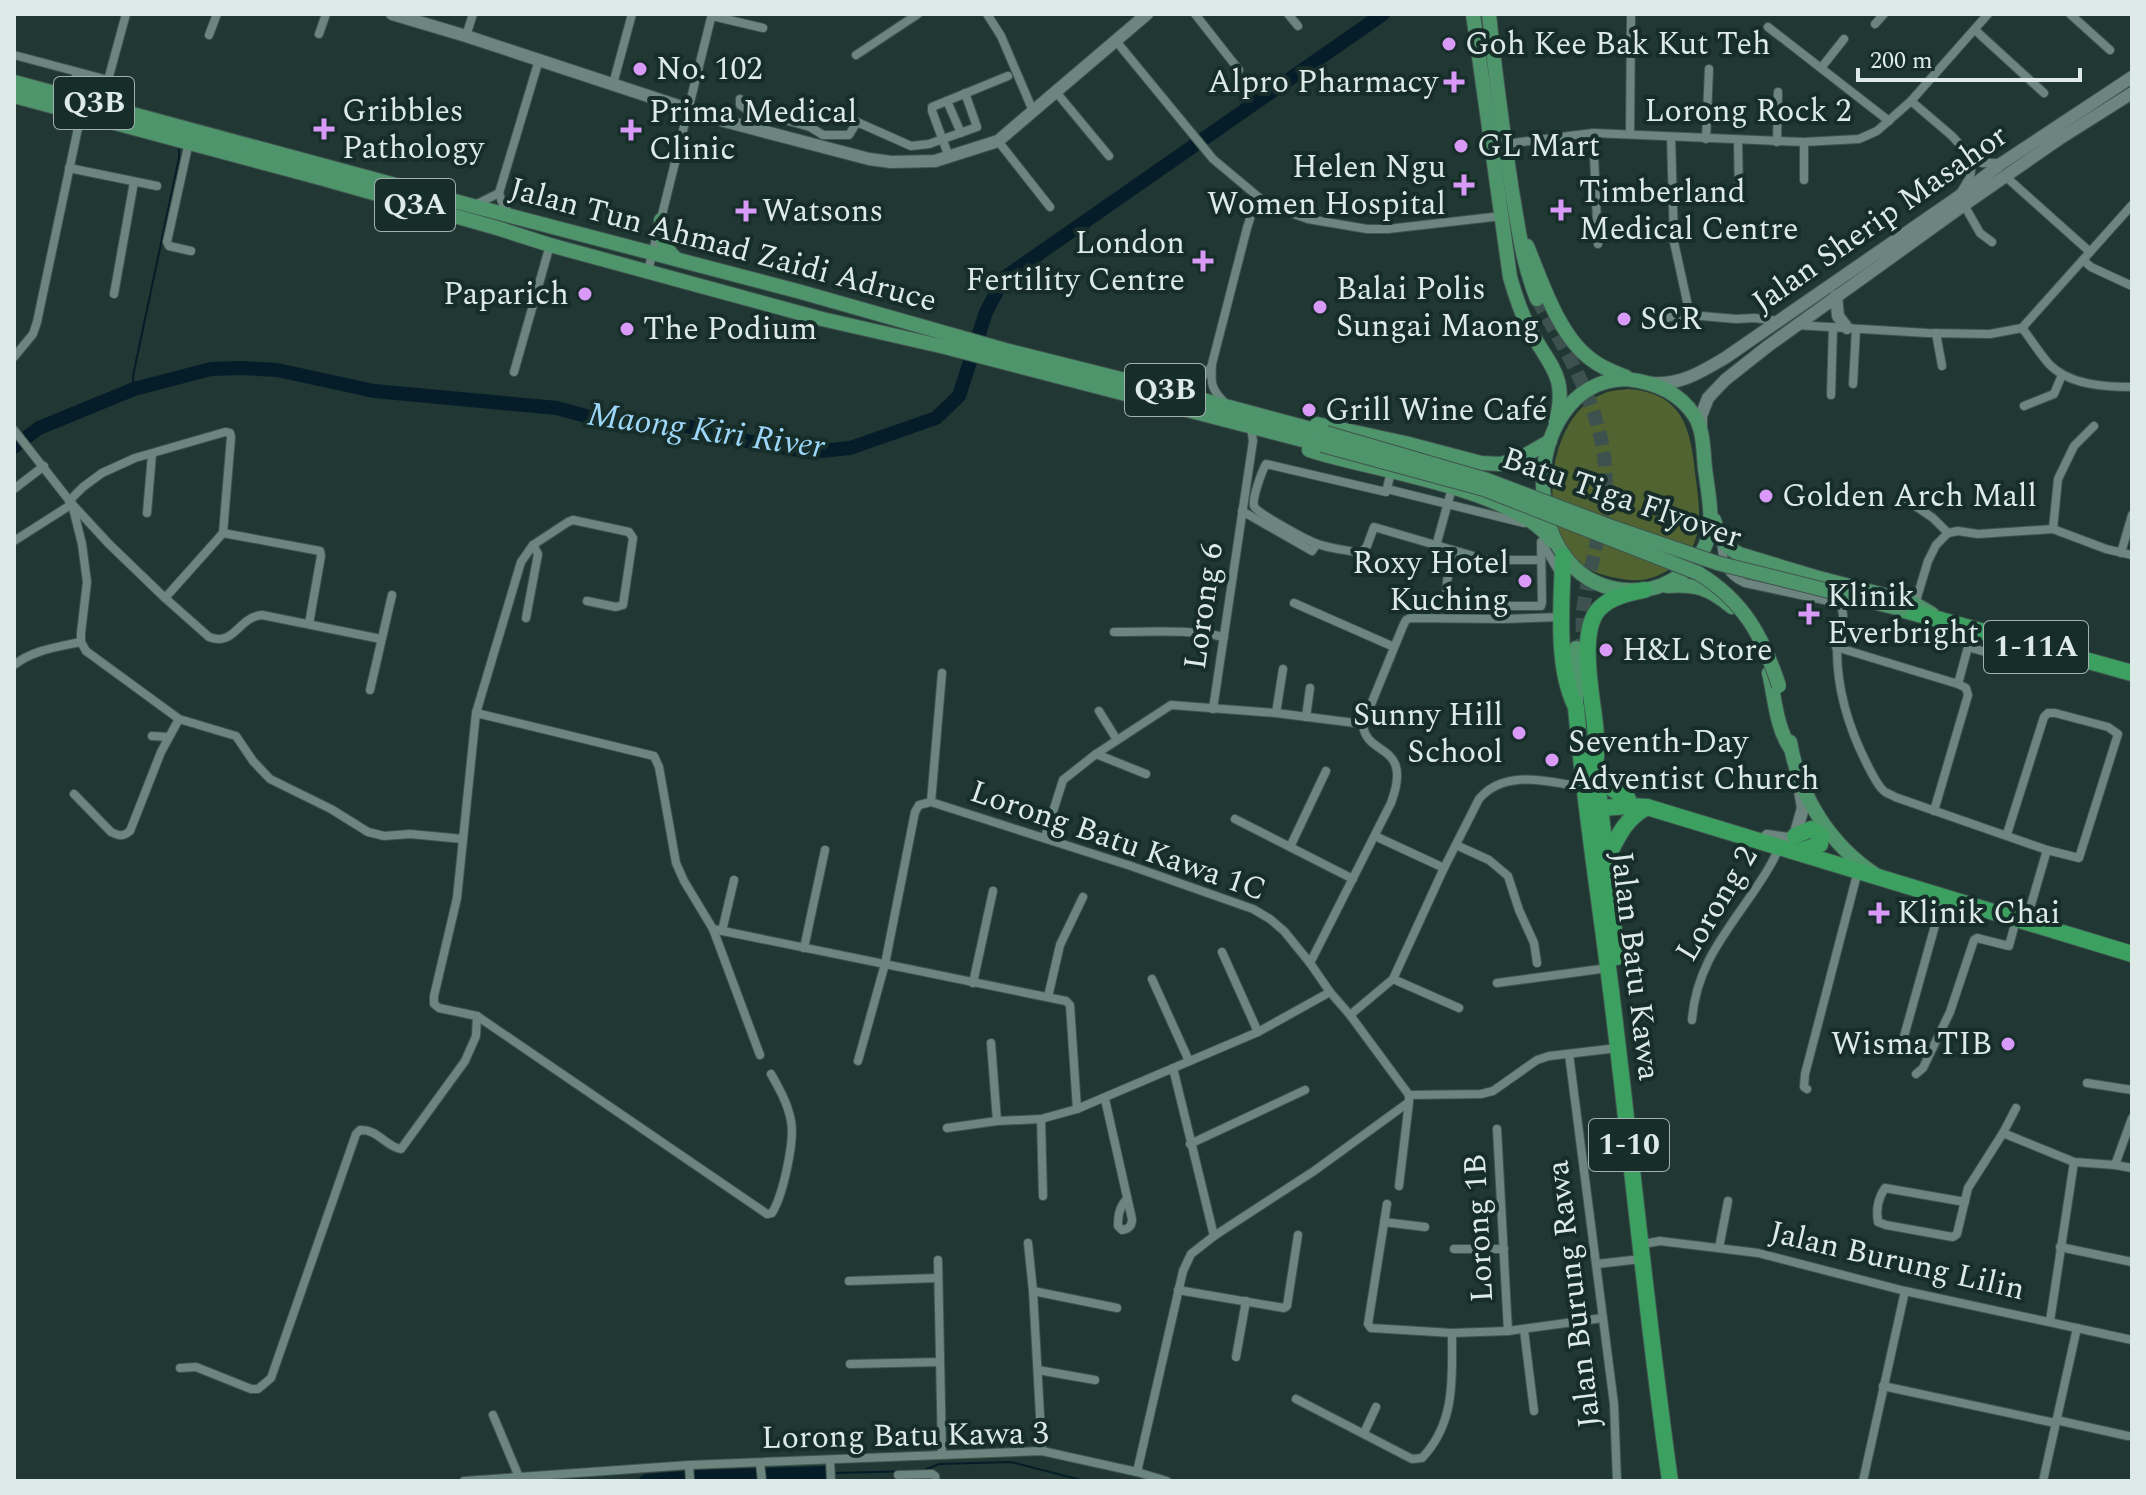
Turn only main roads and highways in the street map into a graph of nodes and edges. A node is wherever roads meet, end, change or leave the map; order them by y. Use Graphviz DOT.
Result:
graph roads {
  1 [pos="392,14"];
  2 [pos="1147,14"];
  3 [pos="1473,14"];
  4 [pos="1489,14"];
  5 [pos="2132,77"];
  6 [pos="14,85"];
  7 [pos="2132,93"];
  8 [pos="14,96"];
  9 [pos="81,114"];
  10 [pos="180,135"];
  11 [pos="2004,169"];
  12 [pos="1961,201"];
  13 [pos="1502,216"];
  14 [pos="1518,227"];
  15 [pos="634,248"];
  16 [pos="675,258"];
  17 [pos="1836,296"];
  18 [pos="1845,328"];
  19 [pos="947,341"];
  20 [pos="1003,356"];
  21 [pos="1634,380"];
  22 [pos="1650,383"];
  23 [pos="1296,432"];
  24 [pos="1701,432"];
  25 [pos="1551,438"];
  26 [pos="1324,439"];
  27 [pos="1710,505"];
  28 [pos="1561,554"];
  29 [pos="1652,588"];
  30 [pos="1908,607"];
  31 [pos="2132,673"];
  32 [pos="1576,707"];
  33 [pos="1791,749"];
  34 [pos="1595,762"];
  35 [pos="1798,778"];
  36 [pos="1628,799"];
  37 [pos="1592,802"];
  38 [pos="1647,807"];
  39 [pos="1796,844"];
  40 [pos="1606,860"];
  41 [pos="1876,876"];
  42 [pos="2132,953"];
  43 [pos="1670,1481"];
  44 [pos="1678,1481"];
  1 -- 2 [label="main road"];
  3 -- 13 [label="main road"];
  4 -- 14 [label="main road"];
  5 -- 11 [label="main road, Jalan Sherip Masahor"];
  6 -- 9 [label="main road"];
  6 -- 10 [label="main road, Jalan Tun Ahmad Zaidi Adruce / Q3B"];
  7 -- 11 [label="main road, Jalan Sherip Masahor"];
  8 -- 9 [label="main road, Jalan Tun Ahmad Zaidi Adruce / Q3A"];
  9 -- 10 [label="main road, Jalan Tun Ahmad Zaidi Adruce / Q3A"];
  10 -- 15 [label="main road, Jalan Tun Ahmad Zaidi Adruce / Q3B"];
  10 -- 19 [label="main road, Jalan Tun Ahmad Zaidi Adruce / Q3A"];
  11 -- 12 [label="main road"];
  12 -- 17 [label="main road, Jalan Sherip Masahor"];
  12 -- 22 [label="main road, Jalan Sherip Masahor"];
  13 -- 14 [label="main road"];
  13 -- 25 [label="main road"];
  14 -- 21 [label="main road"];
  15 -- 16 [label="main road, Jalan Tun Ahmad Zaidi Adruce / Q3B"];
  15 -- 16 [label="main road"];
  16 -- 19 [label="main road, Jalan Tun Ahmad Zaidi Adruce / Q3B"];
  17 -- 18 [label="main road"];
  17 -- 24 [label="main road, Jalan Sherip Masahor"];
  19 -- 20 [label="main road, Jalan Tun Ahmad Zaidi Adruce / Q3A"];
  20 -- 23 [label="main road, Jalan Tun Ahmad Zaidi Adruce / Q3B"];
  20 -- 23 [label="main road, Jalan Tun Ahmad Zaidi Adruce / Q3A"];
  21 -- 22 [label="main road"];
  21 -- 25 [label="main road"];
  22 -- 24 [label="main road"];
  23 -- 25 [label="main road"];
  23 -- 26 [label="main road, Jalan Tun Ahmad Zaidi Adruce / Q3A"];
  23 -- 28 [label="main road"];
  24 -- 27 [label="main road"];
  25 -- 28 [label="main road"];
  26 -- 30 [label="main road, Batu Tiga Flyover, bridge"];
  26 -- 33 [label="main road, Batu Tiga Flyover, bridge"];
  27 -- 29 [label="main road"];
  27 -- 30 [label="main road"];
  28 -- 29 [label="main road"];
  28 -- 32 [label="highway"];
  29 -- 33 [label="main road"];
  29 -- 34 [label="highway"];
  30 -- 31 [label="highway, 1-11A"];
  32 -- 34 [label="main road, Jalan Batu Kawa / 1-10"];
  32 -- 37 [label="highway, Jalan Batu Kawa / 1-10"];
  33 -- 35 [label="main road"];
  34 -- 36 [label="highway"];
  34 -- 37 [label="highway, Jalan Batu Kawa / 1-10"];
  35 -- 39 [label="main road"];
  35 -- 41 [label="main road"];
  36 -- 37 [label="main road"];
  36 -- 39 [label="main road"];
  37 -- 38 [label="highway"];
  37 -- 40 [label="highway, Jalan Batu Kawa / 1-10"];
  37 -- 43 [label="highway, Jalan Batu Kawa / 1-10"];
  38 -- 39 [label="highway"];
  38 -- 40 [label="highway"];
  39 -- 41 [label="highway"];
  40 -- 44 [label="highway, Jalan Batu Kawa / 1-10"];
  41 -- 42 [label="highway"];
}
